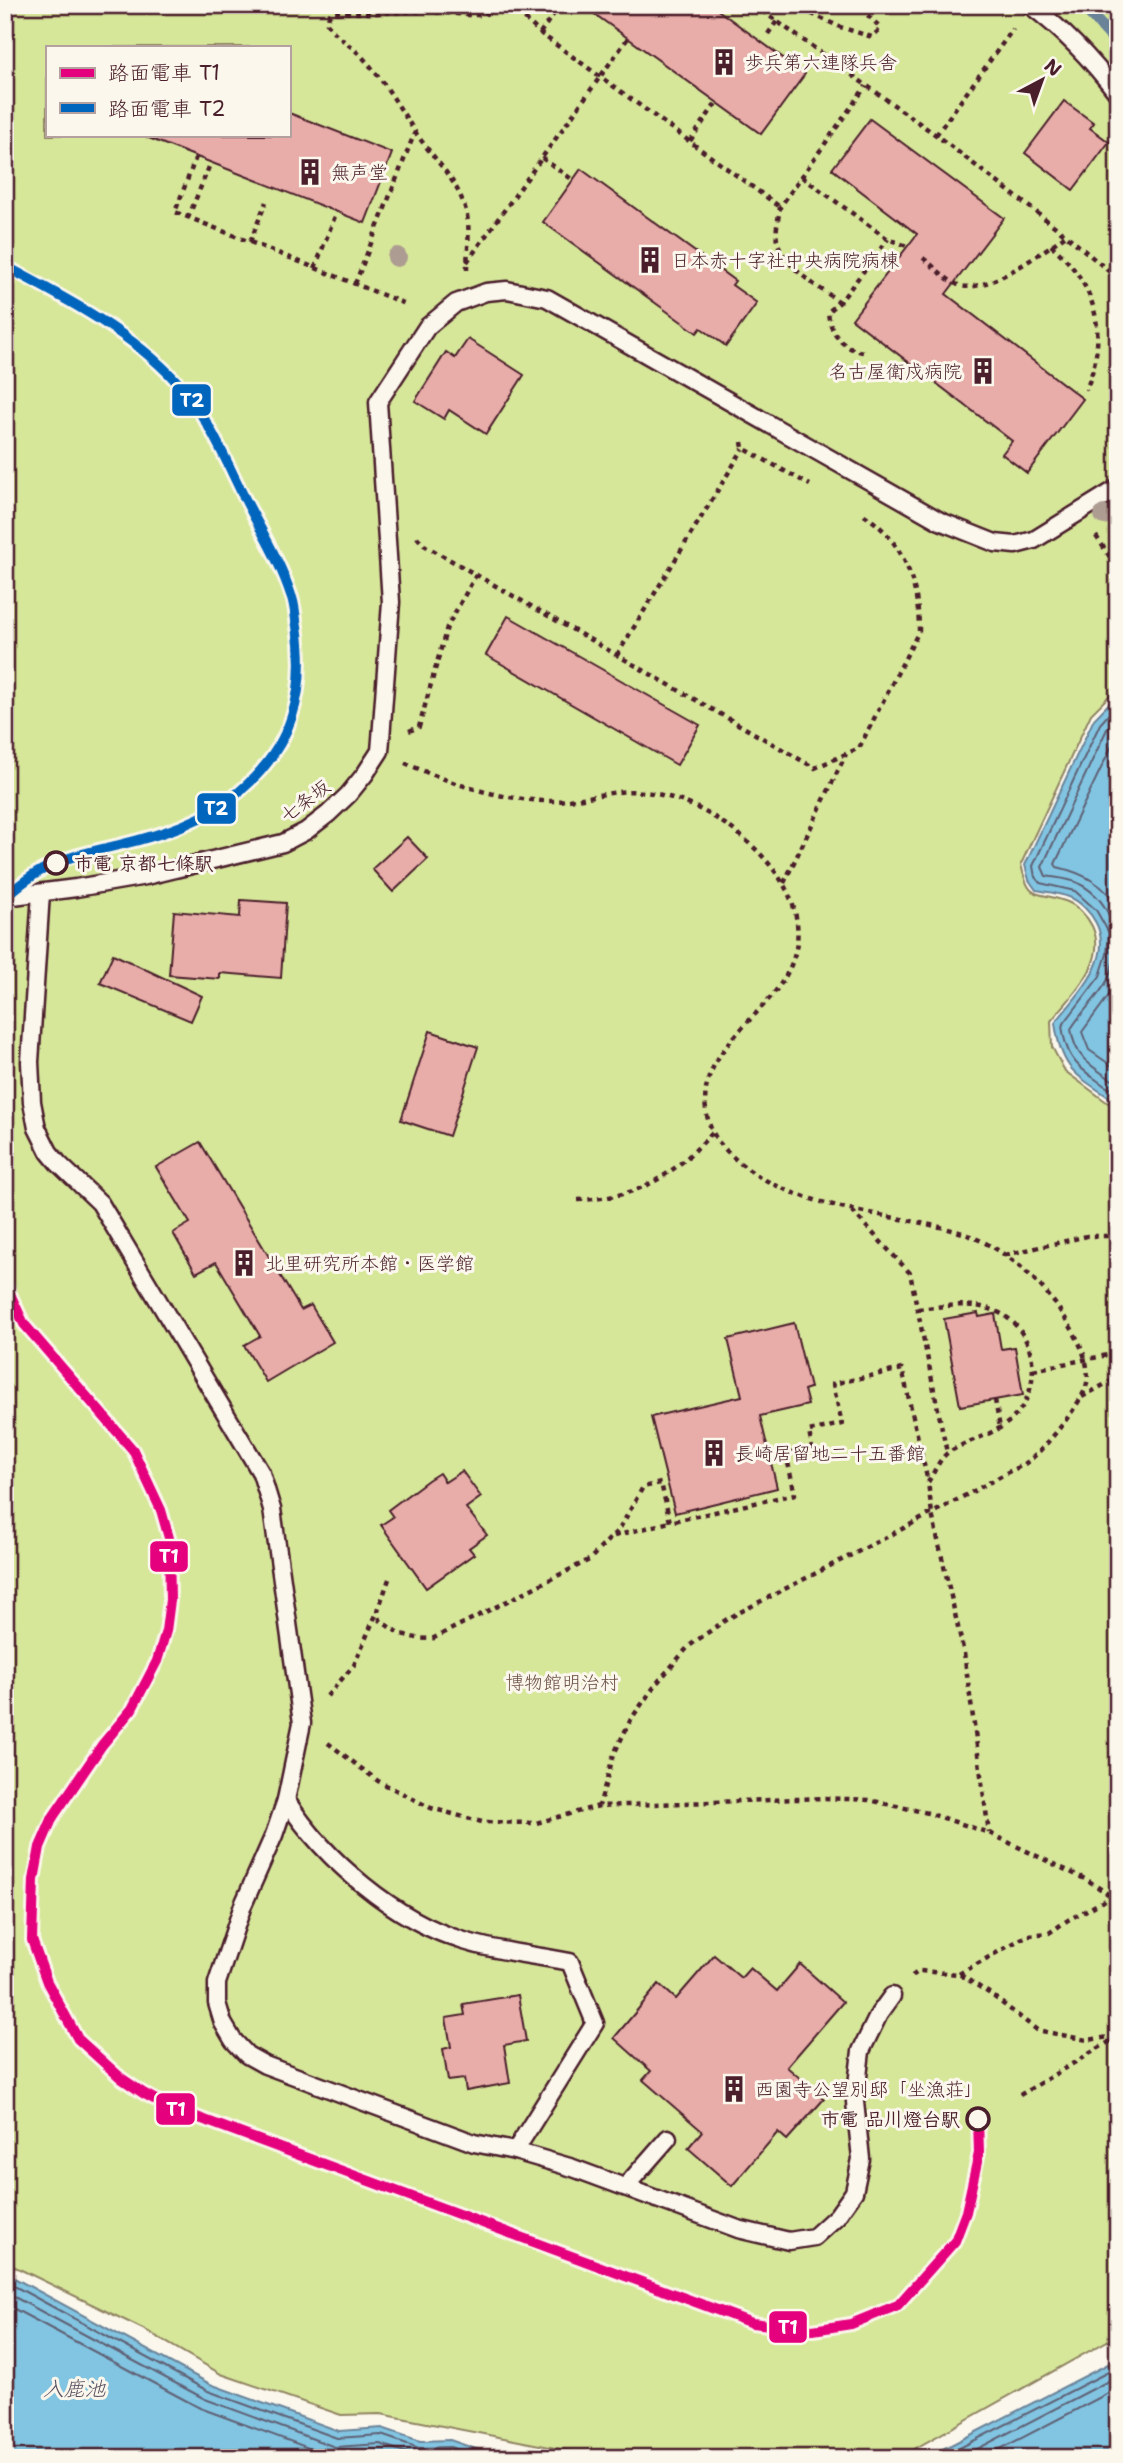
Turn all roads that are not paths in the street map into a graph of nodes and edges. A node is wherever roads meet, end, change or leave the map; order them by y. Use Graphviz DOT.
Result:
graph roads {
  1 [pos="1030,5"];
  2 [pos="1118,94"];
  3 [pos="1118,488"];
  4 [pos="41,893"];
  5 [pos="5,897"];
  6 [pos="285,1800"];
  7 [pos="892,1996"];
  8 [pos="668,2137"];
  9 [pos="515,2151"];
  10 [pos="626,2186"];
  1 -- 2 [label="lane"];
  3 -- 4 [label="lane, 七条坂"];
  4 -- 5 [label="lane, 七条坂"];
  4 -- 6 [label="lane"];
  6 -- 9 [label="lane"];
  6 -- 9 [label="lane"];
  7 -- 10 [label="lane"];
  8 -- 10 [label="lane"];
  9 -- 10 [label="lane"];
}
